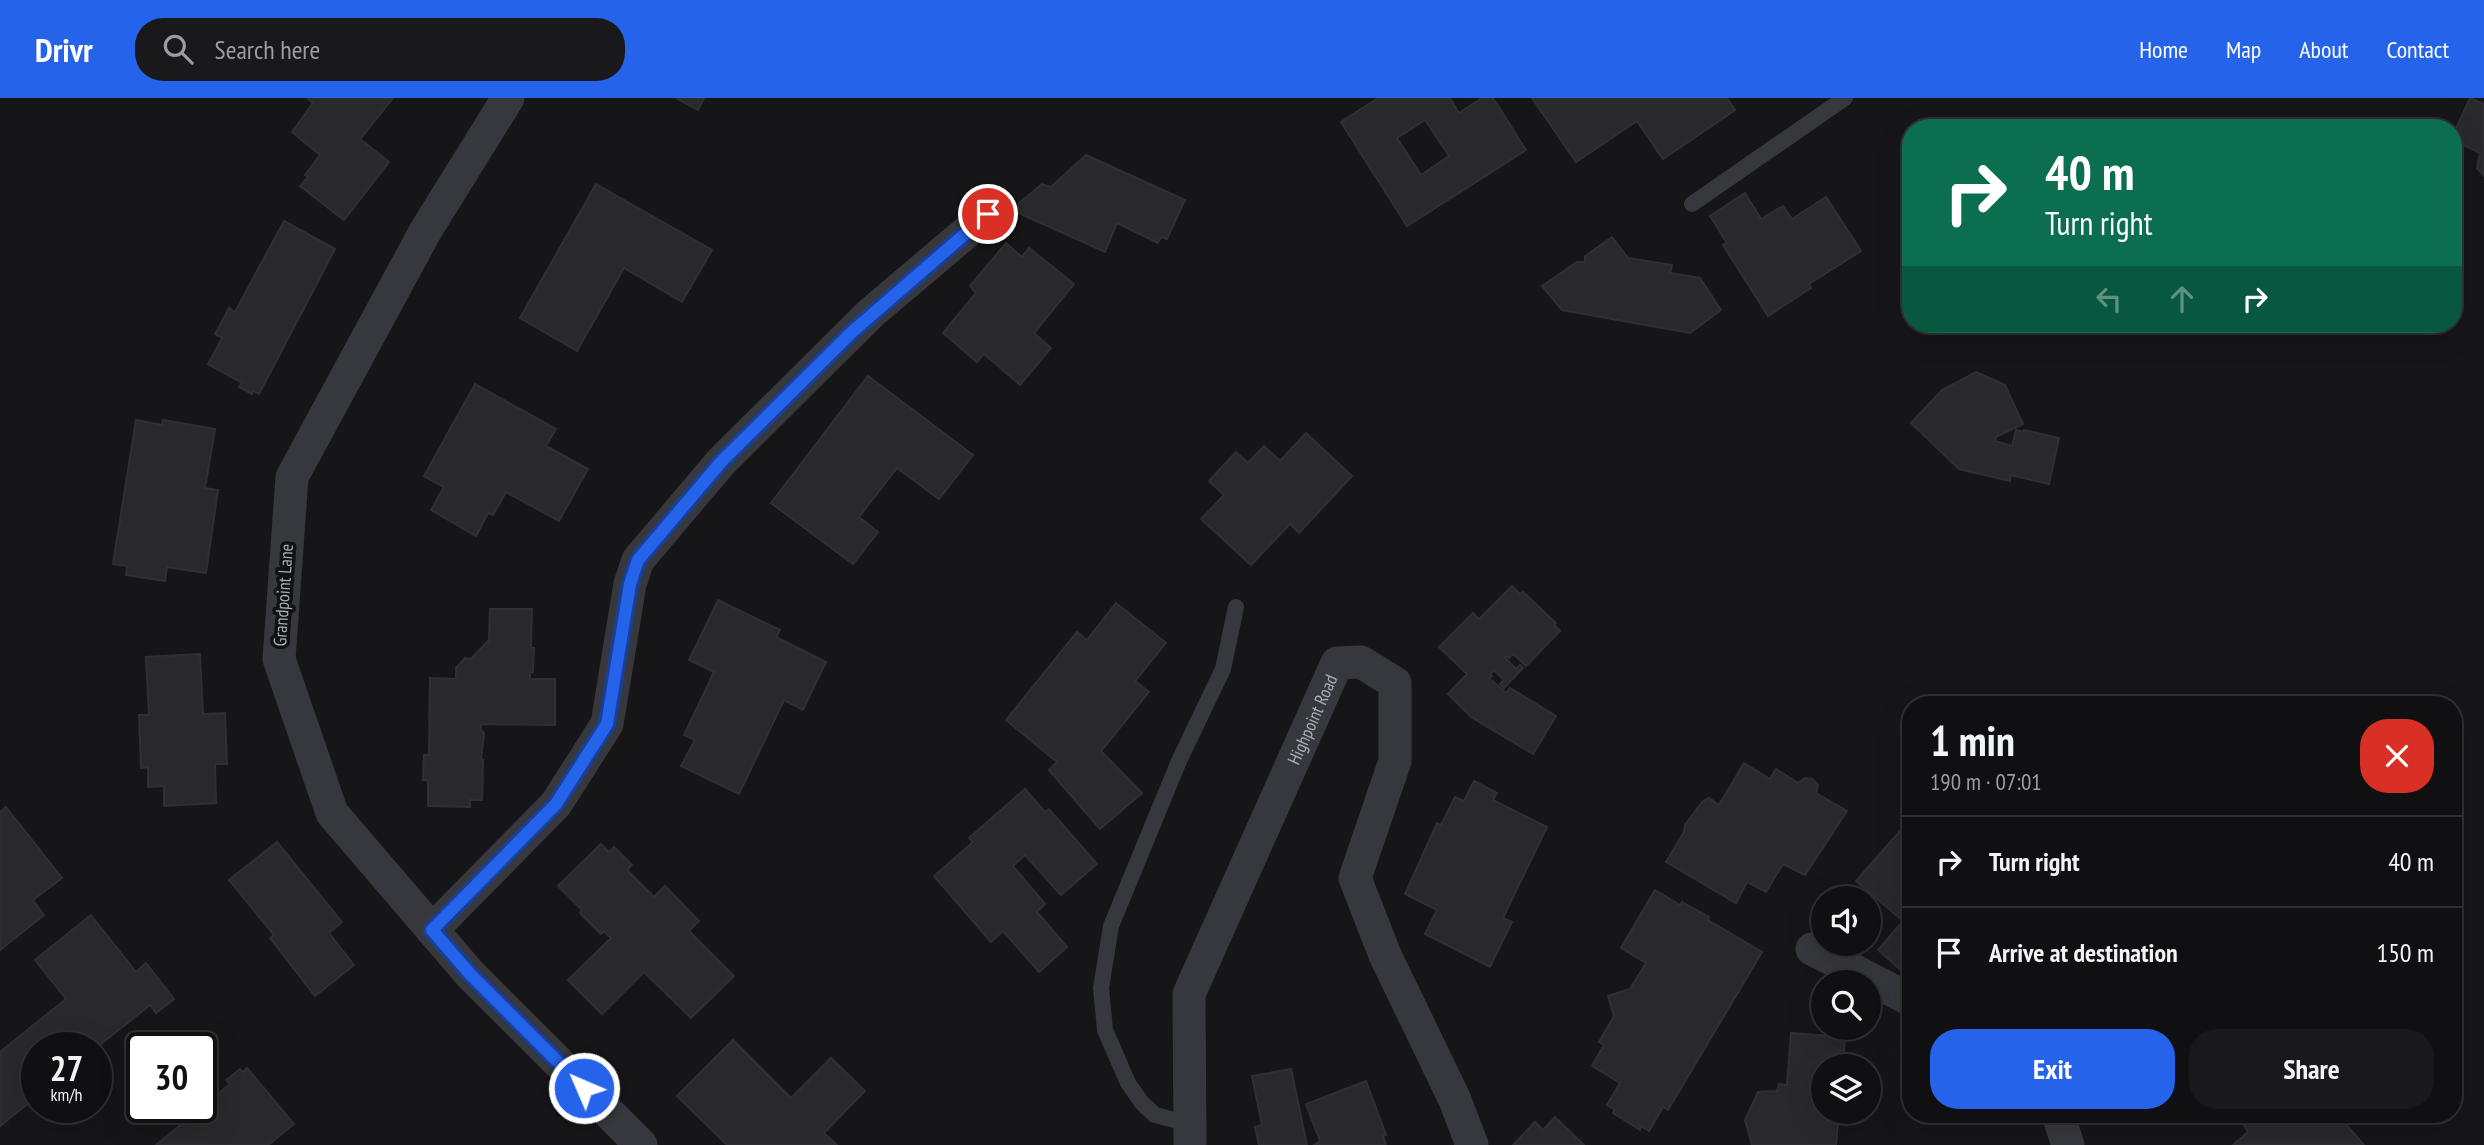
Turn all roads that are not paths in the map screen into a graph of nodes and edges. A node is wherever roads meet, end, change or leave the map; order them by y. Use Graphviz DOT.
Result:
graph roads {
  1 [pos="508,98"];
  2 [pos="1845,98"];
  3 [pos="1692,204"];
  4 [pos="988,214"];
  5 [pos="1236,607"];
  6 [pos="432,930"];
  7 [pos="1826,956"];
  8 [pos="1902,995"];
  9 [pos="2061,1123"];
  10 [pos="1190,1134"];
  11 [pos="640,1145"];
  12 [pos="1472,1145"];
  13 [pos="2068,1145"];
  1 -- 6 [label="street, Grandpoint Lane"];
  2 -- 3 [label="lane"];
  4 -- 6 [label="street"];
  5 -- 10 [label="lane"];
  6 -- 11 [label="street, Grandpoint Lane"];
  7 -- 8 [label="street"];
  9 -- 13 [label="street"];
  10 -- 12 [label="street, Highpoint Road"];
}
